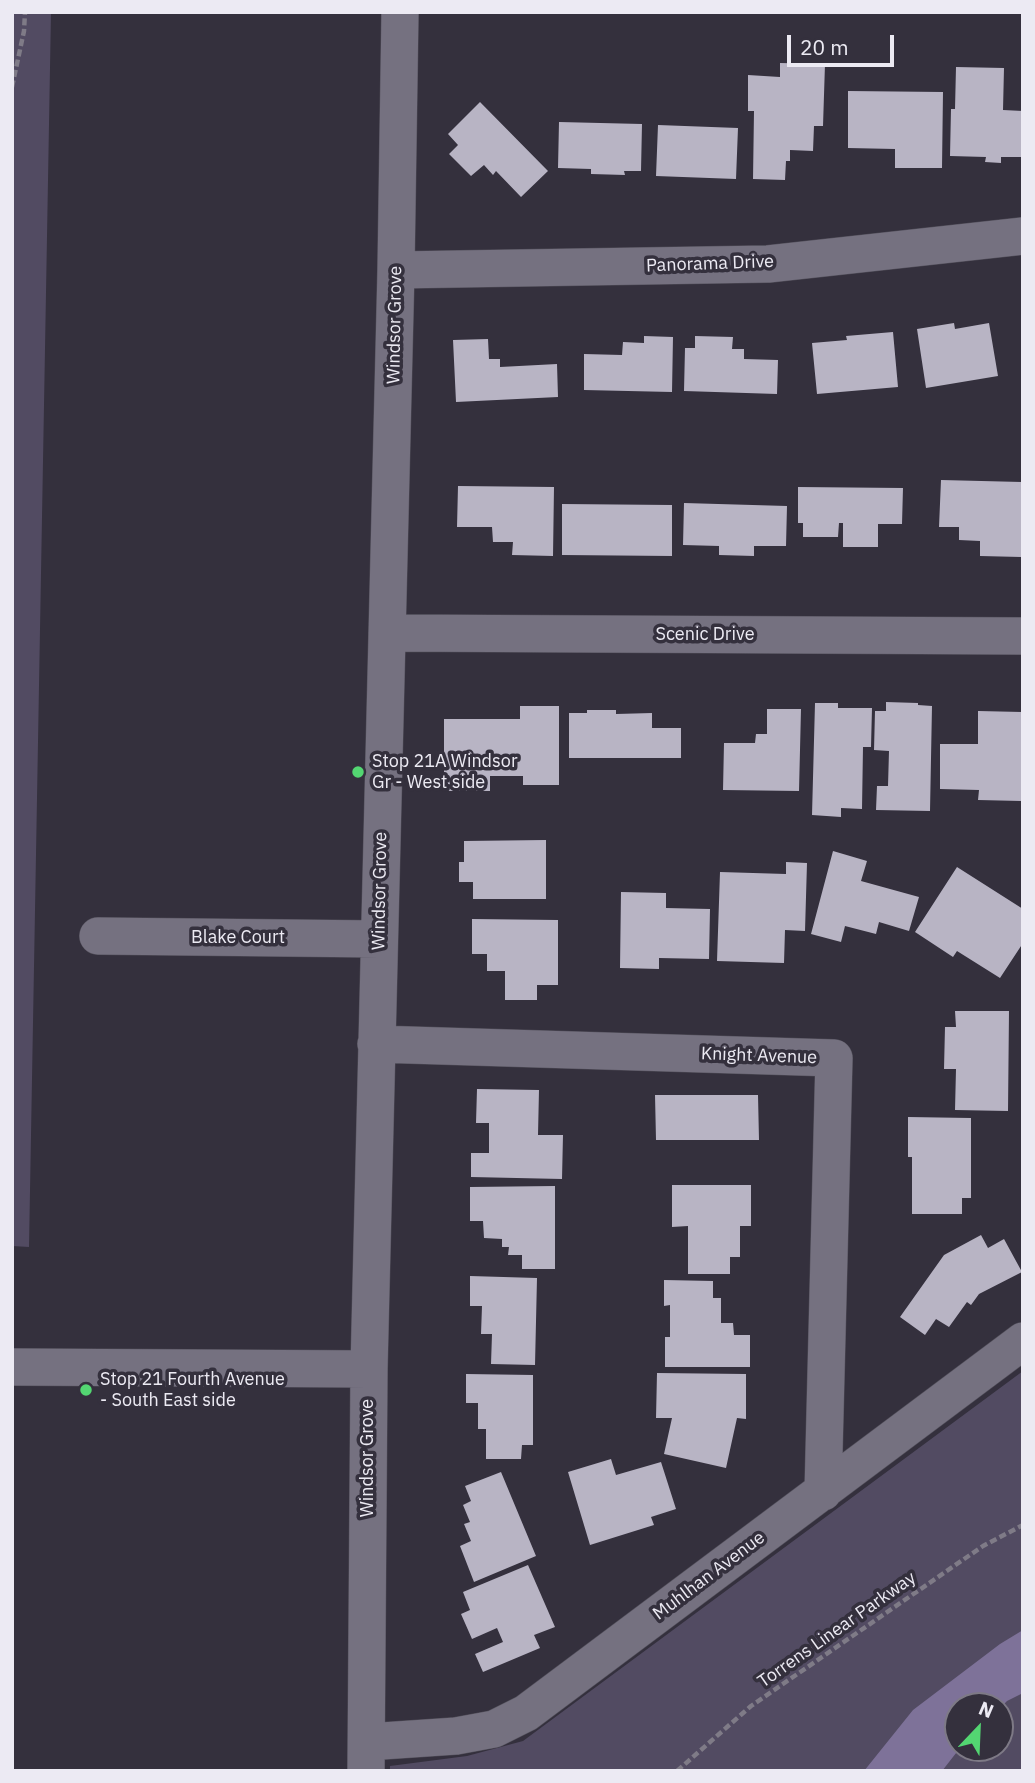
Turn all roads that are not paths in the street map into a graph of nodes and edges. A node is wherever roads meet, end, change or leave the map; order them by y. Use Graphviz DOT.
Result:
graph roads {
  1 [pos="400,12"];
  2 [pos="1023,236"];
  3 [pos="396,270"];
  4 [pos="387,634"];
  5 [pos="1023,636"];
  6 [pos="98,936"];
  7 [pos="379,939"];
  8 [pos="376,1044"];
  9 [pos="1023,1341"];
  10 [pos="12,1367"];
  11 [pos="369,1369"];
  12 [pos="823,1492"];
  13 [pos="366,1756"];
  1 -- 3 [label="street, Windsor Grove"];
  2 -- 3 [label="street, Panorama Drive"];
  3 -- 4 [label="street, Windsor Grove"];
  4 -- 5 [label="street, Scenic Drive"];
  4 -- 7 [label="street, Windsor Grove"];
  6 -- 7 [label="street, Blake Court"];
  7 -- 8 [label="street, Windsor Grove"];
  8 -- 11 [label="street, Windsor Grove"];
  8 -- 12 [label="street, Knight Avenue"];
  9 -- 12 [label="street, Muhlhan Avenue"];
  10 -- 11 [label="street"];
  11 -- 13 [label="street, Windsor Grove"];
  12 -- 13 [label="street, Muhlhan Avenue"];
}
